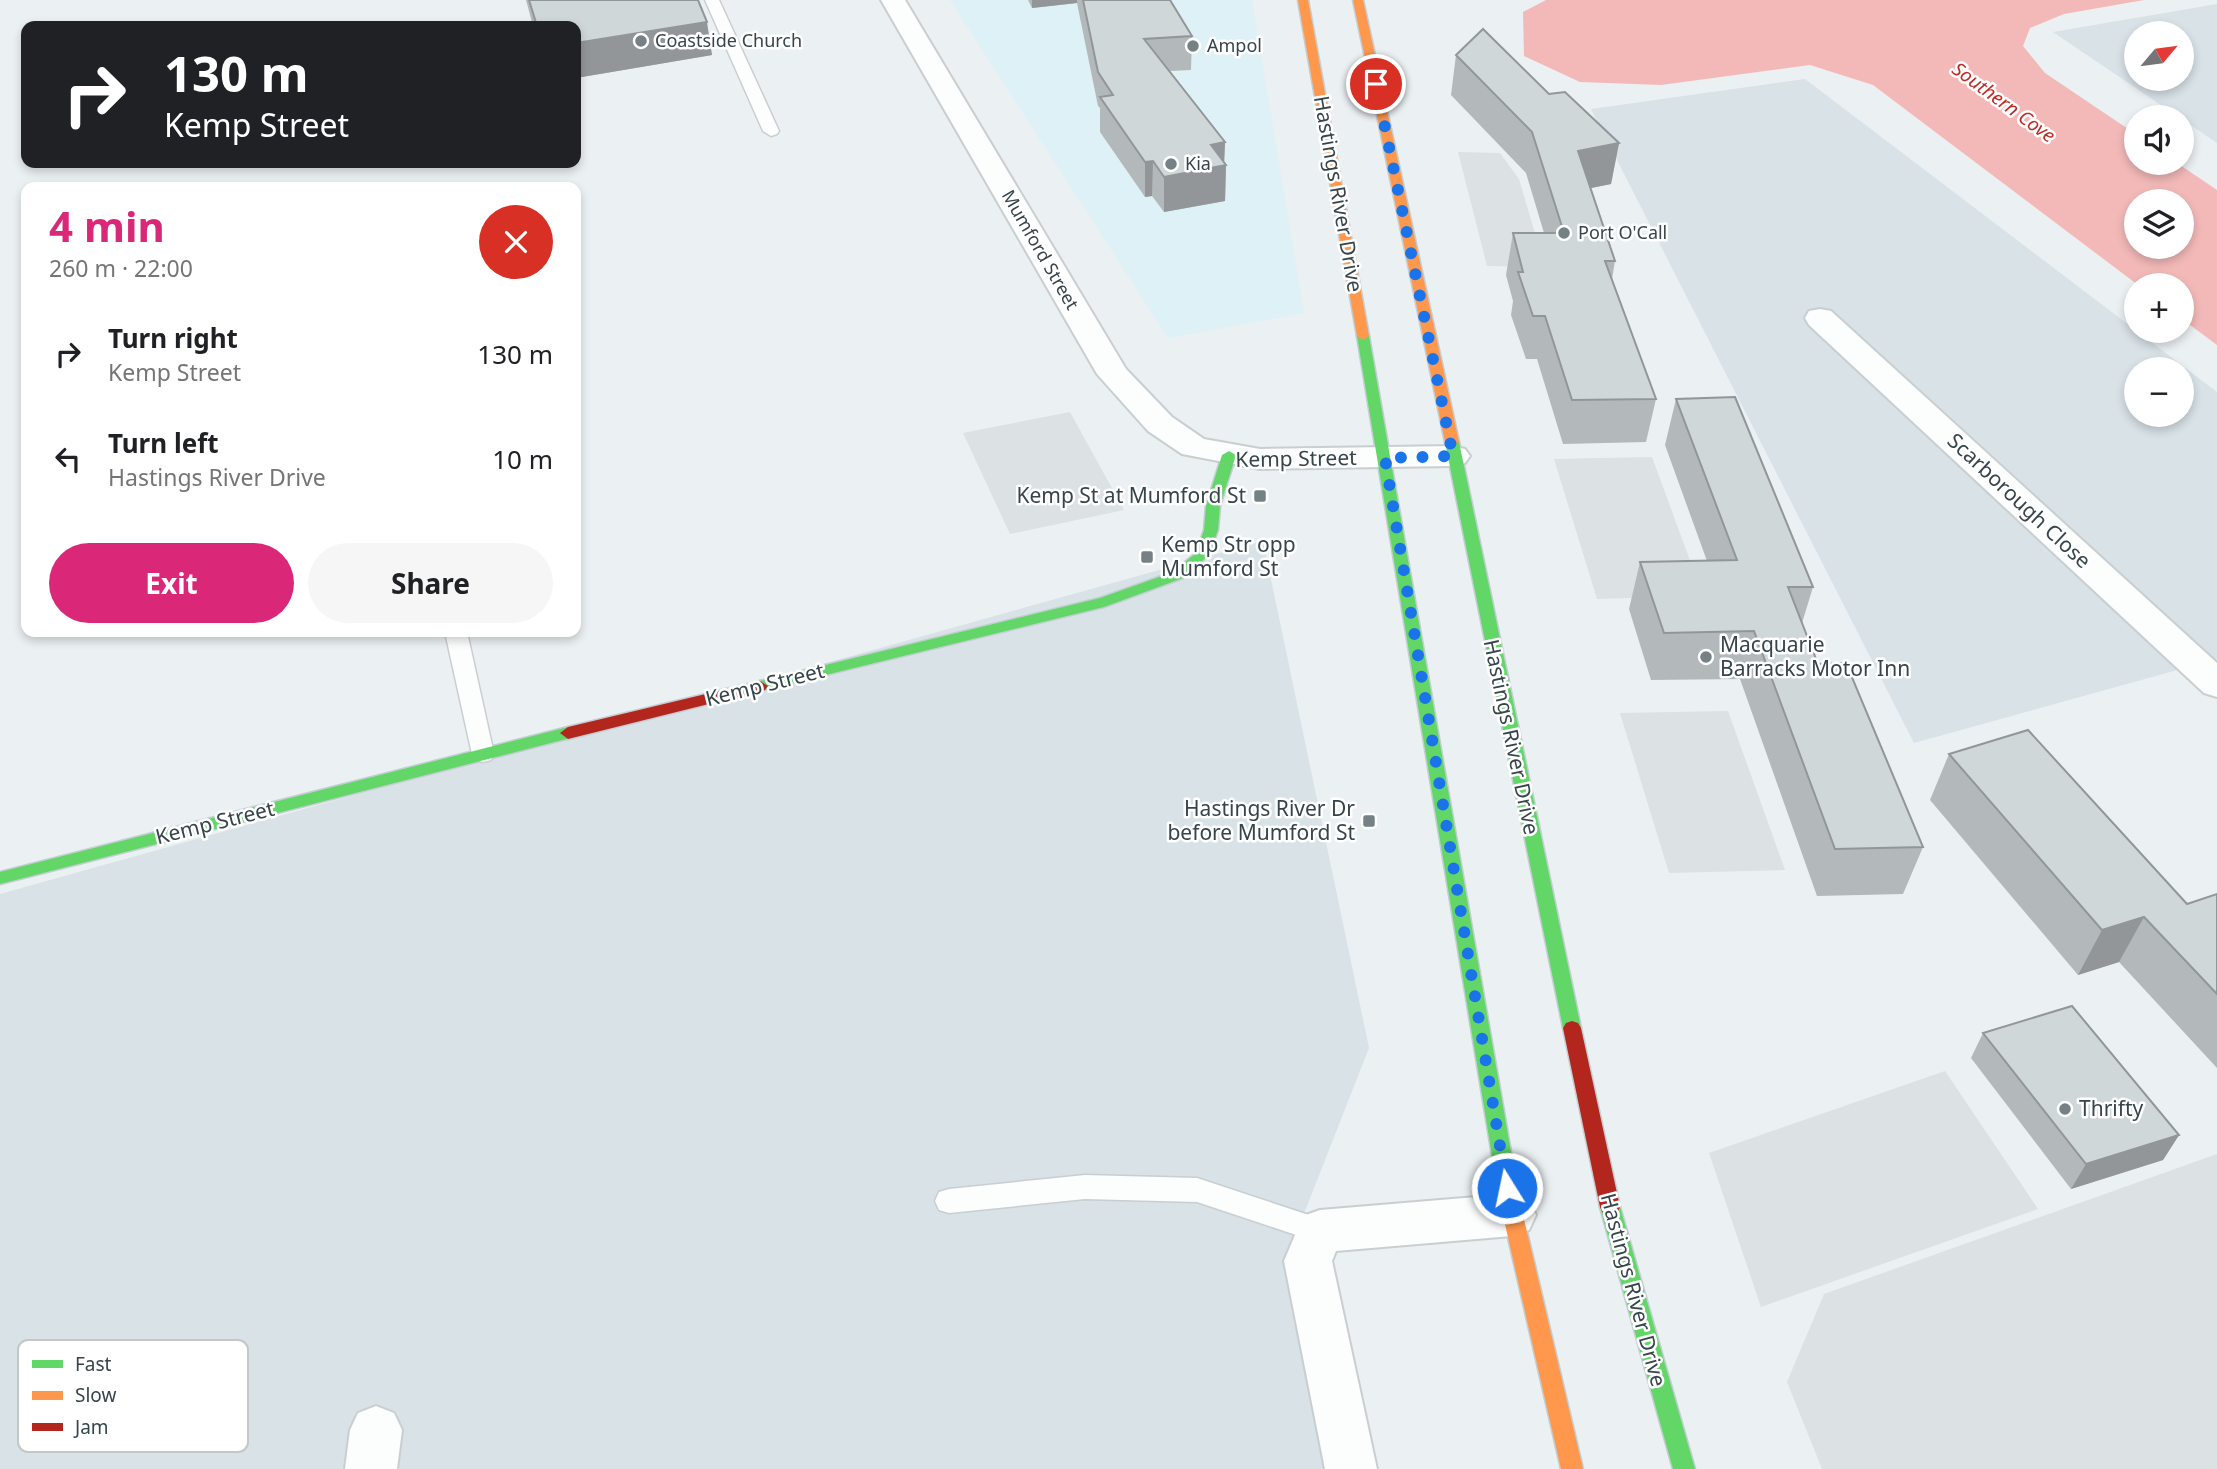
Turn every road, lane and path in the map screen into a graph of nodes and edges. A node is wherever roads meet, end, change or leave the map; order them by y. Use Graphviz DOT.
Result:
graph roads {
  1 [pos="712,0"];
  2 [pos="893,0"];
  3 [pos="1303,0"];
  4 [pos="1358,0"];
  5 [pos="771,131"];
  6 [pos="1820,318"];
  7 [pos="1228,455"];
  8 [pos="1453,456"];
  9 [pos="1385,458"];
  10 [pos="457,637"];
  11 [pos="2217,684"];
  12 [pos="483,754"];
  13 [pos="0,878"];
  14 [pos="949,1201"];
  15 [pos="1512,1216"];
  16 [pos="1320,1231"];
  17 [pos="1351,1469"];
  18 [pos="1572,1469"];
  19 [pos="1684,1469"];
  1 -- 5 [label="lane"];
  2 -- 7 [label="street, Mumford Street"];
  3 -- 9 [label="main road, Hastings River Drive"];
  4 -- 8 [label="main road, Hastings River Drive"];
  6 -- 11 [label="street, Scarborough Close"];
  7 -- 9 [label="street, Kemp Street"];
  7 -- 12 [label="main road, Kemp Street"];
  8 -- 9 [label="street, Kemp Street"];
  8 -- 19 [label="main road, Hastings River Drive"];
  9 -- 15 [label="main road, Hastings River Drive"];
  10 -- 12 [label="lane"];
  12 -- 13 [label="main road, Kemp Street"];
  14 -- 16 [label="lane"];
  15 -- 16 [label="street"];
  15 -- 18 [label="main road, Hastings River Drive"];
  16 -- 17 [label="street"];
}
